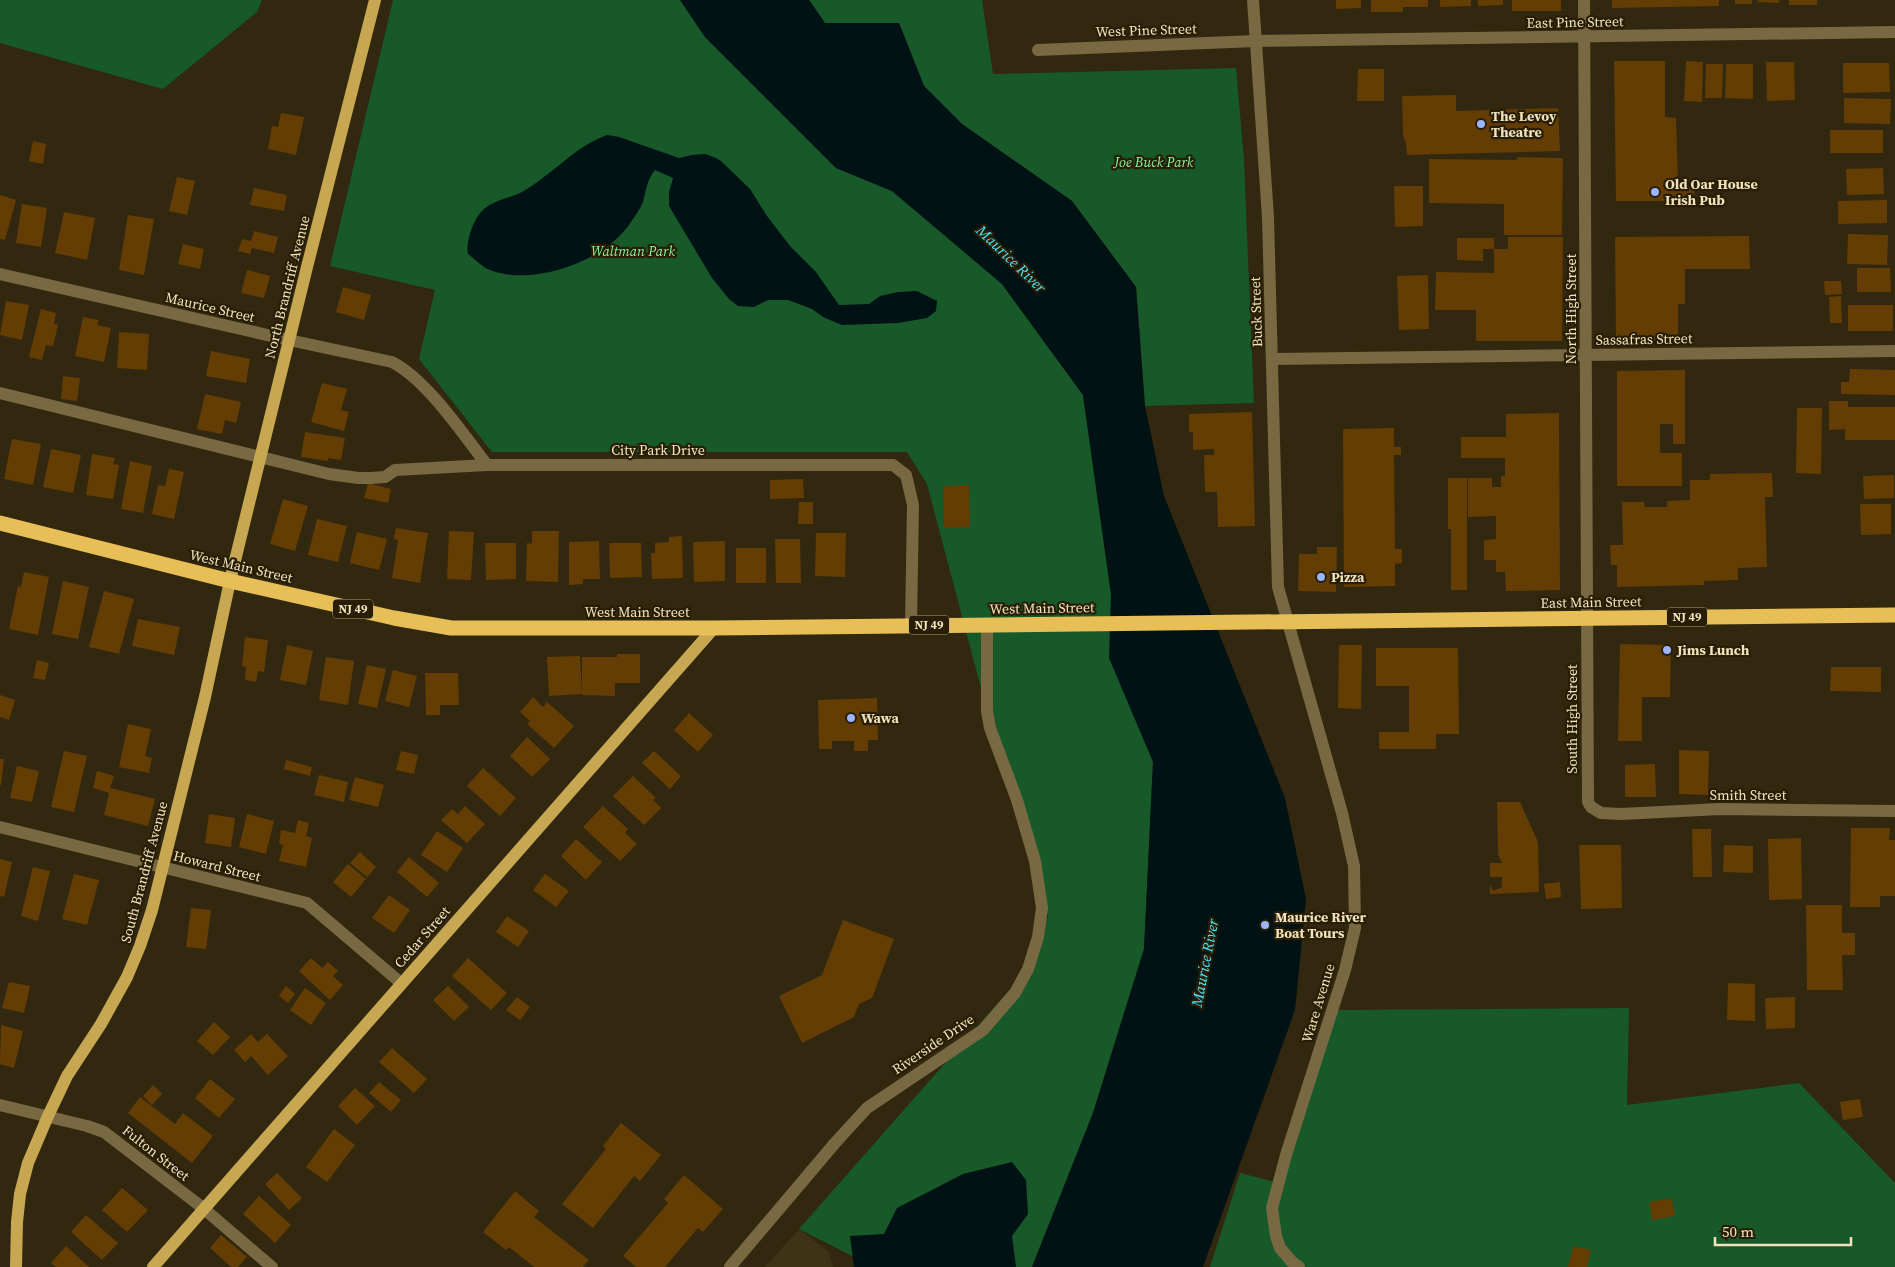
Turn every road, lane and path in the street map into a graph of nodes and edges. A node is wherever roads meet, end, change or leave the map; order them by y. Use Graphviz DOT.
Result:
graph roads {
  1 [pos="375,0"];
  2 [pos="1253,0"];
  3 [pos="1584,0"];
  4 [pos="1895,32"];
  5 [pos="1584,36"];
  6 [pos="1255,41"];
  7 [pos="1038,50"];
  8 [pos="0,274"];
  9 [pos="289,340"];
  10 [pos="1895,351"];
  11 [pos="1586,354"];
  12 [pos="1273,360"];
  13 [pos="0,393"];
  14 [pos="261,456"];
  15 [pos="488,465"];
  16 [pos="0,523"];
  17 [pos="230,581"];
  18 [pos="1895,615"];
  19 [pos="1587,618"];
  20 [pos="1287,621"];
  21 [pos="987,624"];
  22 [pos="911,626"];
  23 [pos="714,628"];
  24 [pos="1895,811"];
  25 [pos="1602,813"];
  26 [pos="0,827"];
  27 [pos="162,868"];
  28 [pos="402,983"];
  29 [pos="0,1104"];
  30 [pos="48,1116"];
  31 [pos="203,1208"];
  32 [pos="16,1267"];
  33 [pos="152,1267"];
  34 [pos="272,1267"];
  35 [pos="730,1267"];
  36 [pos="1299,1267"];
  1 -- 9 [label="main road, North Brandriff Avenue"];
  2 -- 6 [label="street, Buck Street"];
  3 -- 5 [label="street, North High Street"];
  4 -- 5 [label="street, East Pine Street"];
  5 -- 6 [label="street, East Pine Street"];
  5 -- 11 [label="street, North High Street"];
  6 -- 7 [label="street, West Pine Street"];
  6 -- 12 [label="street, Buck Street"];
  8 -- 9 [label="street, Maurice Street"];
  9 -- 14 [label="main road, North Brandriff Avenue"];
  9 -- 15 [label="street, Maurice Street"];
  10 -- 11 [label="street, Sassafras Street"];
  11 -- 12 [label="street, Sassafras Street"];
  11 -- 19 [label="street, North High Street"];
  12 -- 20 [label="street, Buck Street"];
  13 -- 14 [label="street"];
  14 -- 15 [label="street, City Park Drive"];
  14 -- 17 [label="main road, North Brandriff Avenue"];
  15 -- 22 [label="street, City Park Drive"];
  16 -- 17 [label="highway, West Main Street / NJ 49"];
  17 -- 23 [label="highway, West Main Street / NJ 49"];
  17 -- 27 [label="main road, South Brandriff Avenue"];
  18 -- 19 [label="highway, East Main Street / NJ 49"];
  19 -- 20 [label="highway, East Main Street / NJ 49"];
  19 -- 25 [label="street, South High Street"];
  20 -- 21 [label="highway, West Main Street / NJ 49"];
  20 -- 36 [label="street, Ware Avenue"];
  21 -- 22 [label="highway, West Main Street / NJ 49"];
  21 -- 35 [label="street, Riverside Drive"];
  22 -- 23 [label="highway, West Main Street / NJ 49"];
  23 -- 28 [label="main road, Cedar Street"];
  24 -- 25 [label="street, Smith Street"];
  26 -- 27 [label="street, Howard Street"];
  27 -- 28 [label="street, Howard Street"];
  27 -- 30 [label="main road, South Brandriff Avenue"];
  28 -- 31 [label="main road, Cedar Street"];
  29 -- 30 [label="street, Fulton Street"];
  30 -- 31 [label="street, Fulton Street"];
  30 -- 32 [label="main road, South Brandriff Avenue"];
  31 -- 33 [label="main road, Cedar Street"];
  31 -- 34 [label="street, Fulton Street"];
}
